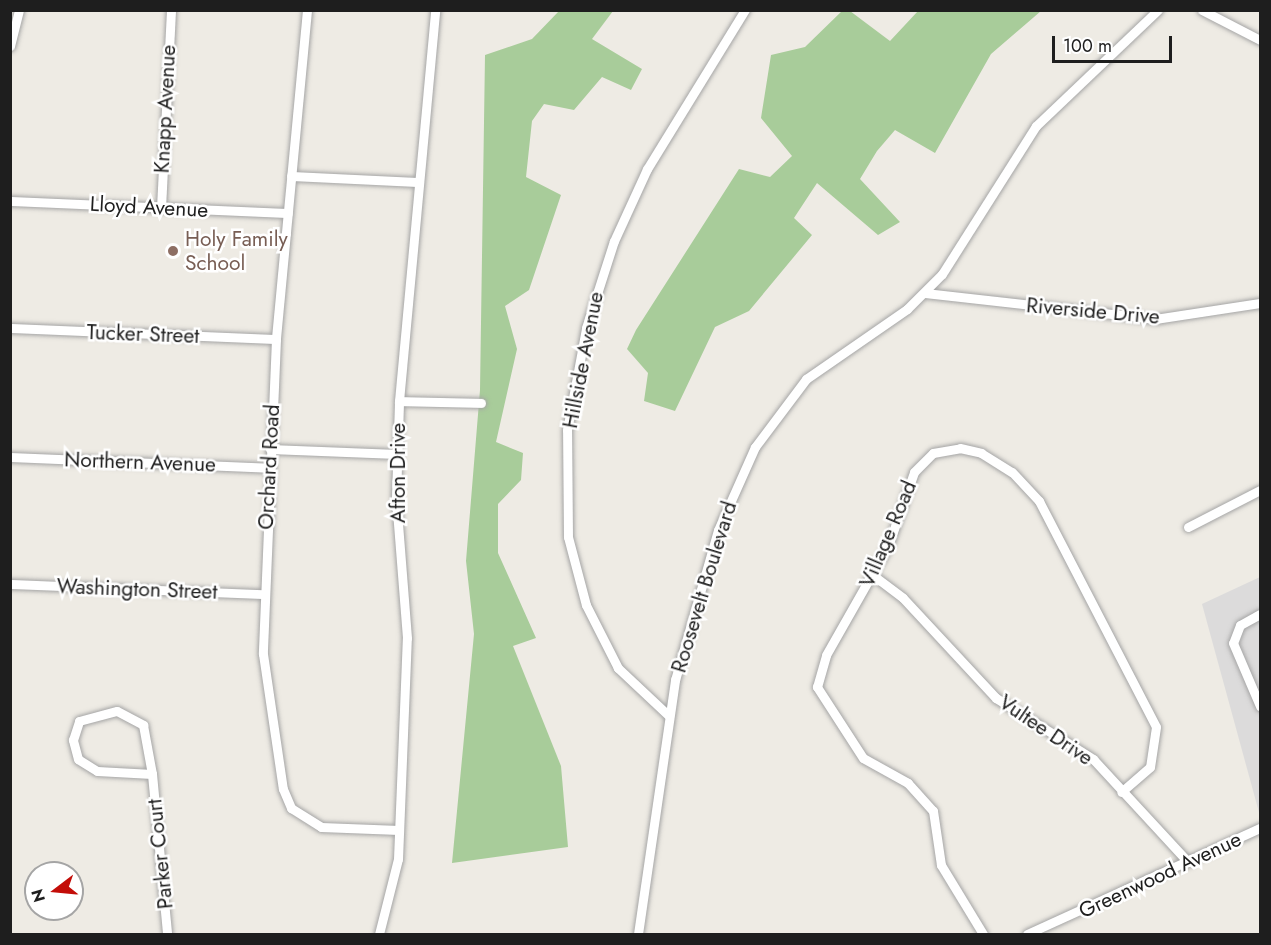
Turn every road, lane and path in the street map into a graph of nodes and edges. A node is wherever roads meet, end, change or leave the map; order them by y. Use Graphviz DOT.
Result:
graph roads {
  1 [pos="19,10"];
  2 [pos="171,10"];
  3 [pos="307,10"];
  4 [pos="435,10"];
  5 [pos="745,10"];
  6 [pos="1158,10"];
  7 [pos="1202,10"];
  8 [pos="13,25"];
  9 [pos="1260,40"];
  10 [pos="10,46"];
  11 [pos="291,176"];
  12 [pos="418,182"];
  13 [pos="10,201"];
  14 [pos="161,208"];
  15 [pos="288,213"];
  16 [pos="925,293"];
  17 [pos="1260,303"];
  18 [pos="10,328"];
  19 [pos="276,339"];
  20 [pos="399,400"];
  21 [pos="481,403"];
  22 [pos="270,449"];
  23 [pos="397,454"];
  24 [pos="10,457"];
  25 [pos="269,468"];
  26 [pos="1260,490"];
  27 [pos="1188,527"];
  28 [pos="874,576"];
  29 [pos="10,584"];
  30 [pos="264,594"];
  31 [pos="1260,614"];
  32 [pos="1260,706"];
  33 [pos="668,716"];
  34 [pos="152,774"];
  35 [pos="1121,792"];
  36 [pos="1260,828"];
  37 [pos="399,830"];
  38 [pos="1188,862"];
  39 [pos="167,934"];
  40 [pos="379,934"];
  41 [pos="638,934"];
  42 [pos="983,934"];
  43 [pos="1027,934"];
  1 -- 8 [label="street"];
  2 -- 14 [label="street, Knapp Avenue"];
  3 -- 11 [label="street, Orchard Road"];
  4 -- 12 [label="street, Afton Drive"];
  5 -- 33 [label="street, Hillside Avenue"];
  6 -- 16 [label="street, Roosevelt Boulevard"];
  7 -- 9 [label="street"];
  8 -- 10 [label="street"];
  11 -- 12 [label="street"];
  11 -- 15 [label="street, Orchard Road"];
  12 -- 20 [label="street, Afton Drive"];
  13 -- 14 [label="street, Lloyd Avenue"];
  14 -- 15 [label="street, Lloyd Avenue"];
  15 -- 19 [label="street, Orchard Road"];
  16 -- 17 [label="street, Riverside Drive"];
  16 -- 33 [label="street, Roosevelt Boulevard"];
  18 -- 19 [label="street, Tucker Street"];
  19 -- 22 [label="street, Orchard Road"];
  20 -- 21 [label="street"];
  20 -- 23 [label="street, Afton Drive"];
  22 -- 23 [label="street"];
  22 -- 25 [label="street, Orchard Road"];
  23 -- 37 [label="street, Afton Drive"];
  24 -- 25 [label="street, Northern Avenue"];
  25 -- 30 [label="street, Orchard Road"];
  26 -- 27 [label="street"];
  28 -- 35 [label="street, Vultee Drive"];
  28 -- 35 [label="street, Village Road"];
  28 -- 42 [label="street, Village Road"];
  29 -- 30 [label="street, Washington Street"];
  30 -- 37 [label="street, Orchard Road"];
  31 -- 32 [label="street"];
  33 -- 41 [label="street, Roosevelt Boulevard"];
  34 -- 34 [label="street, Parker Court"];
  34 -- 39 [label="street, Parker Court"];
  35 -- 38 [label="street, Vultee Drive"];
  36 -- 38 [label="street, Greenwood Avenue"];
  37 -- 40 [label="street, Afton Drive"];
  38 -- 43 [label="street, Greenwood Avenue"];
}
